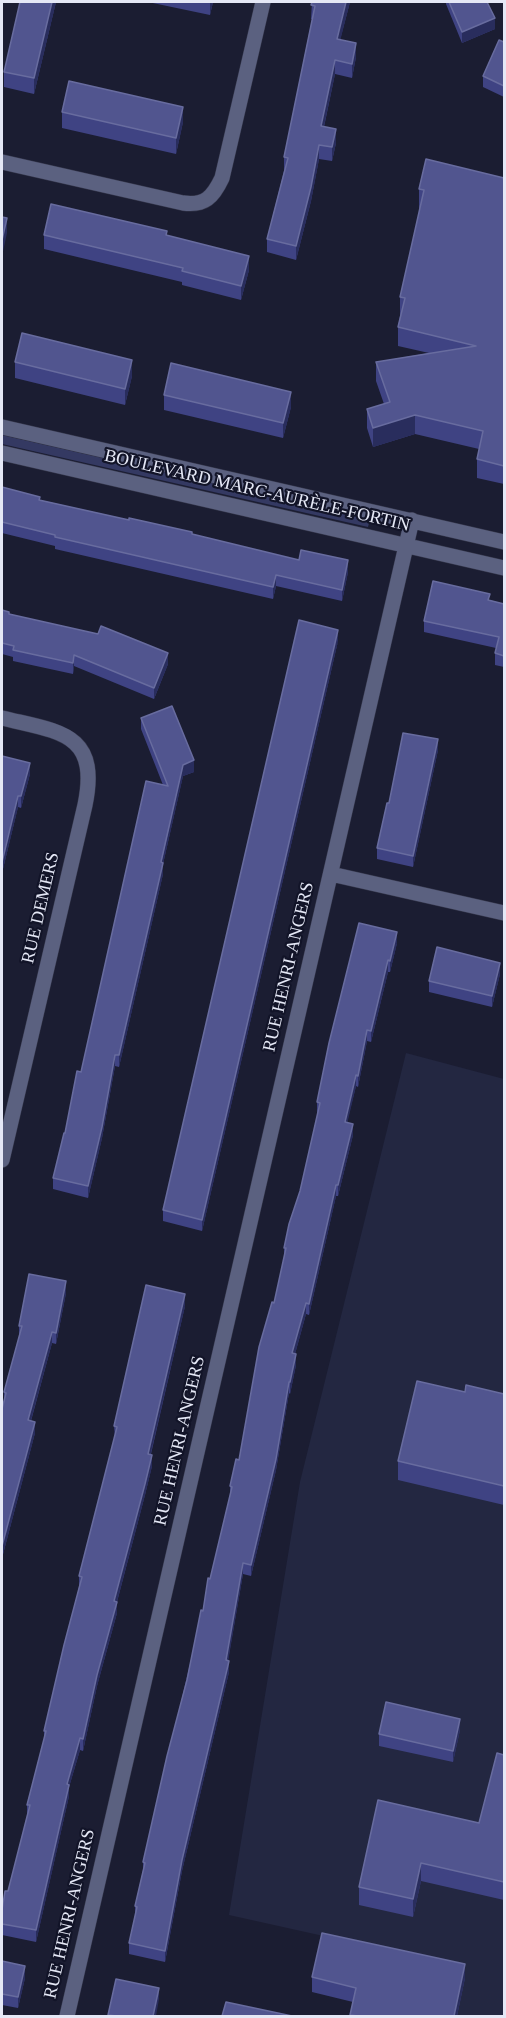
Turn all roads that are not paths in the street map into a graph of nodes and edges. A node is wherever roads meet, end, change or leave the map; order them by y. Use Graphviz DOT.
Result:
graph roads {
  1 [pos="263,2"];
  2 [pos="2,162"];
  3 [pos="2,427"];
  4 [pos="2,453"];
  5 [pos="412,520"];
  6 [pos="504,542"];
  7 [pos="406,545"];
  8 [pos="504,568"];
  9 [pos="2,718"];
  10 [pos="331,874"];
  11 [pos="504,913"];
  12 [pos="2,1160"];
  13 [pos="67,2016"];
  1 -- 2 [label="street"];
  3 -- 5 [label="street, BOULEVARD MARC-AURÈLE-FORTIN"];
  4 -- 7 [label="street, BOULEVARD MARC-AURÈLE-FORTIN"];
  5 -- 6 [label="street, BOULEVARD MARC-AURÈLE-FORTIN"];
  5 -- 7 [label="street, RUE HENRI-ANGERS"];
  7 -- 8 [label="street, BOULEVARD MARC-AURÈLE-FORTIN"];
  7 -- 10 [label="street, RUE HENRI-ANGERS"];
  9 -- 12 [label="street, RUE DEMERS"];
  10 -- 11 [label="street, RUE HENRI-ANGERS"];
  10 -- 13 [label="street, RUE HENRI-ANGERS"];
}
